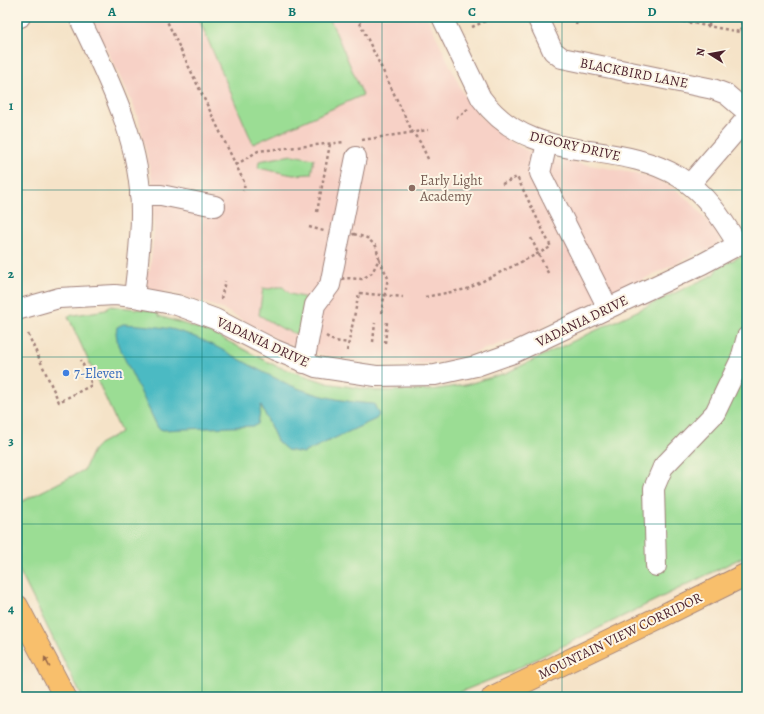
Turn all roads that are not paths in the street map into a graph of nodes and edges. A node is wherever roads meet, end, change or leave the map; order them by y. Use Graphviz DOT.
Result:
graph roads {
  1 [pos="78,17"];
  2 [pos="442,17"];
  3 [pos="537,17"];
  4 [pos="747,112"];
  5 [pos="747,118"];
  6 [pos="547,143"];
  7 [pos="356,146"];
  8 [pos="690,184"];
  9 [pos="140,195"];
  10 [pos="215,206"];
  11 [pos="742,242"];
  12 [pos="134,297"];
  13 [pos="608,308"];
  14 [pos="17,310"];
  15 [pos="747,336"];
  16 [pos="304,363"];
  17 [pos="656,566"];
  18 [pos="747,574"];
  19 [pos="17,606"];
  20 [pos="65,697"];
  21 [pos="492,697"];
  1 -- 9 [label="street"];
  2 -- 6 [label="street, DIGORY DRIVE"];
  3 -- 4 [label="street, BLACKBIRD LANE"];
  5 -- 8 [label="street"];
  6 -- 8 [label="street, DIGORY DRIVE"];
  6 -- 13 [label="street"];
  7 -- 16 [label="street"];
  8 -- 11 [label="street, DIGORY DRIVE"];
  9 -- 10 [label="street"];
  9 -- 12 [label="street"];
  11 -- 13 [label="street, VADANIA DRIVE"];
  12 -- 14 [label="street, VADANIA DRIVE"];
  12 -- 16 [label="street, VADANIA DRIVE"];
  13 -- 16 [label="street, VADANIA DRIVE"];
  15 -- 17 [label="street"];
  18 -- 21 [label="main road, MOUNTAIN VIEW CORRIDOR"];
  20 -- 19 [label="main road, one-way"];
}
